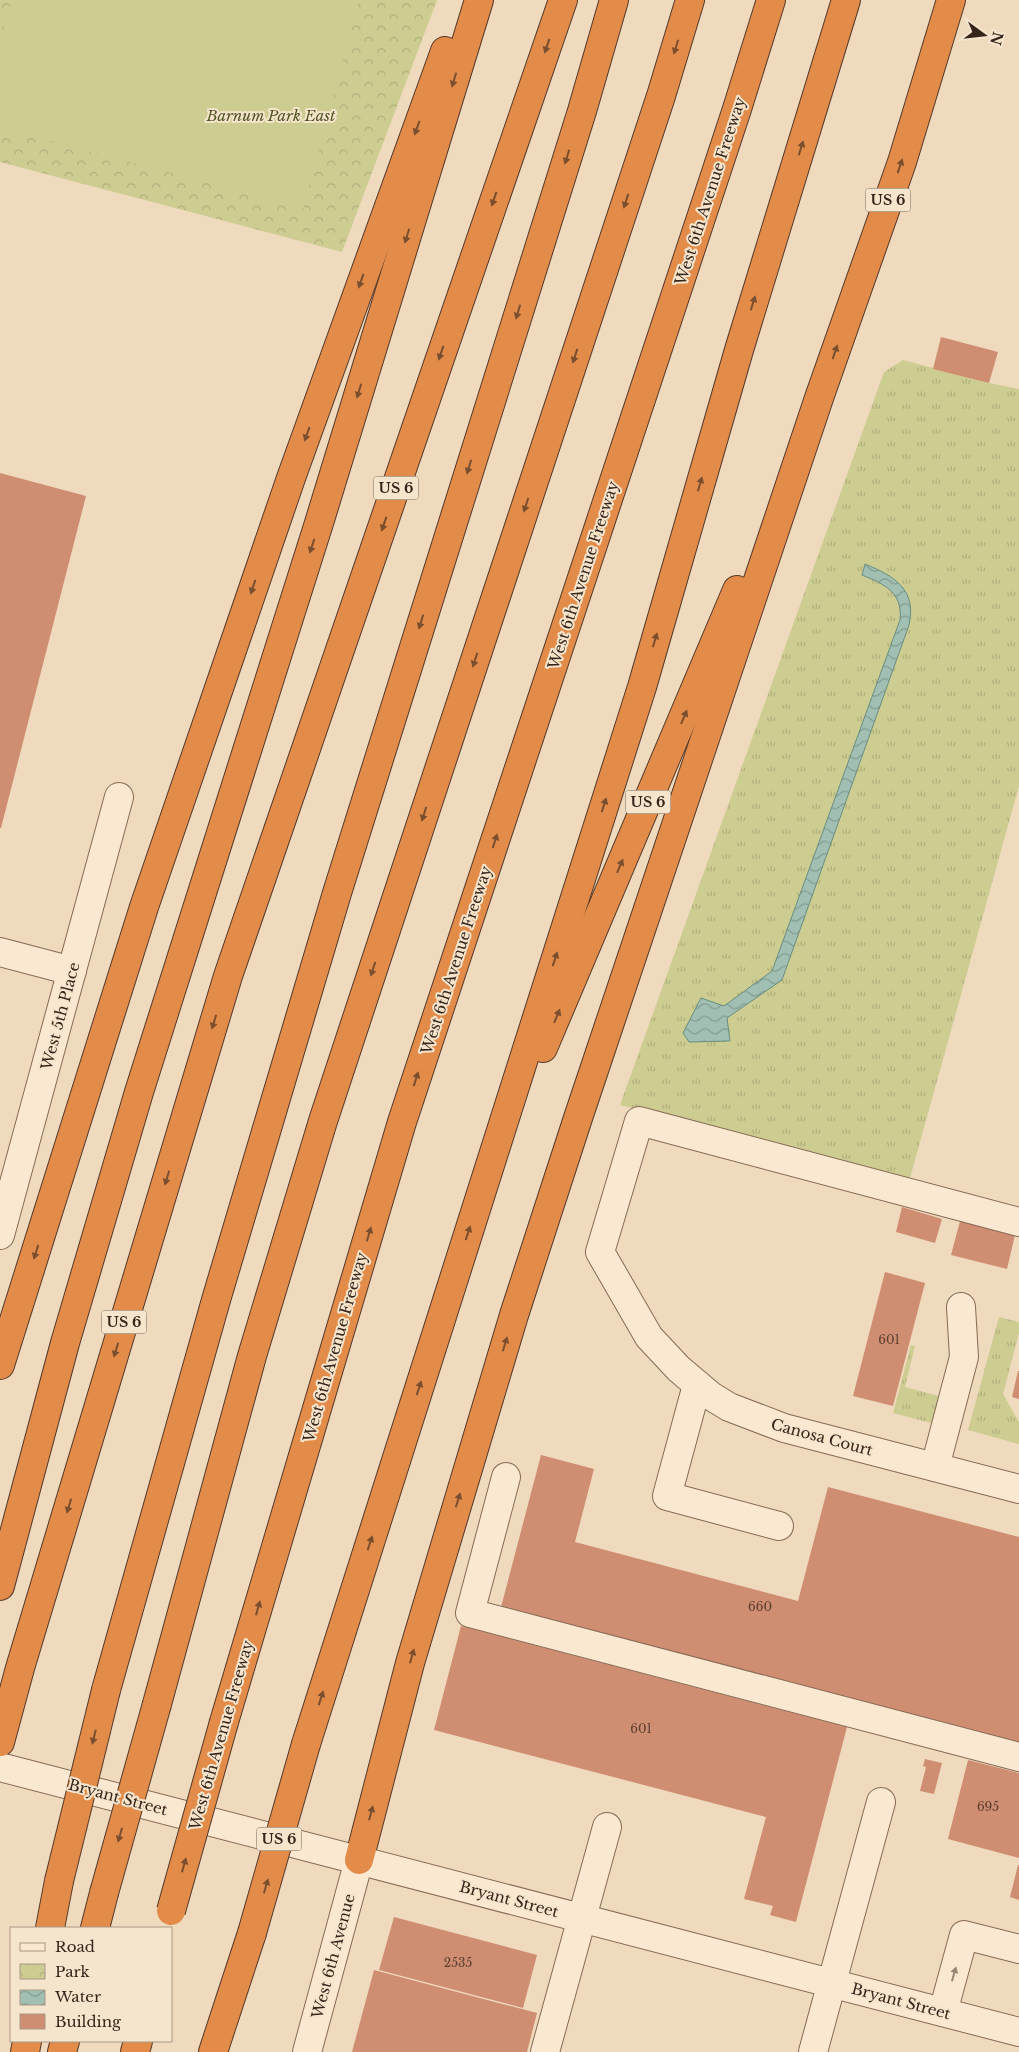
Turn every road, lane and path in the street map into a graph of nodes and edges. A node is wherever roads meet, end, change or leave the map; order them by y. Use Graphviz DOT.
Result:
graph roads {
  1 [pos="464,0"];
  2 [pos="479,0"];
  3 [pos="563,0"];
  4 [pos="614,0"];
  5 [pos="690,0"];
  6 [pos="771,0"];
  7 [pos="846,0"];
  8 [pos="951,0"];
  9 [pos="819,398"];
  10 [pos="119,797"];
  11 [pos="0,952"];
  12 [pos="72,971"];
  13 [pos="477,1206"];
  14 [pos="1019,1222"];
  15 [pos="0,1235"];
  16 [pos="961,1307"];
  17 [pos="0,1365"];
  18 [pos="697,1385"];
  19 [pos="935,1467"];
  20 [pos="506,1477"];
  21 [pos="1019,1489"];
  22 [pos="779,1526"];
  23 [pos="0,1586"];
  24 [pos="0,1742"];
  25 [pos="1019,1757"];
  26 [pos="0,1767"];
  27 [pos="882,1802"];
  28 [pos="607,1827"];
  29 [pos="359,1860"];
  30 [pos="582,1918"];
  31 [pos="169,1920"];
  32 [pos="50,1927"];
  33 [pos="95,1927"];
  34 [pos="252,1933"];
  35 [pos="1019,1949"];
  36 [pos="832,1983"];
  37 [pos="943,2012"];
  38 [pos="1019,2032"];
  39 [pos="213,2052"];
  40 [pos="221,2052"];
  41 [pos="307,2052"];
  42 [pos="546,2052"];
  43 [pos="813,2052"];
  1 -- 17 [label="highway, one-way"];
  2 -- 23 [label="highway, one-way"];
  3 -- 24 [label="highway, US 6, one-way"];
  4 -- 32 [label="highway, one-way, bridge"];
  5 -- 33 [label="highway, one-way, bridge"];
  31 -- 6 [label="highway, West 6th Avenue Freeway, one-way, bridge"];
  13 -- 7 [label="highway, one-way"];
  9 -- 8 [label="highway, US 6, one-way"];
  13 -- 9 [label="highway, US 6, one-way"];
  29 -- 9 [label="highway, one-way"];
  10 -- 12 [label="street, West 5th Place"];
  11 -- 12 [label="street"];
  12 -- 15 [label="street, West 5th Place"];
  34 -- 13 [label="highway, US 6, one-way, bridge"];
  14 -- 18 [label="street, Canosa Court"];
  16 -- 19 [label="street"];
  18 -- 19 [label="street, Canosa Court"];
  18 -- 22 [label="street"];
  19 -- 21 [label="street, Canosa Court"];
  20 -- 25 [label="street"];
  26 -- 29 [label="street, Bryant Street"];
  27 -- 36 [label="street"];
  28 -- 30 [label="street"];
  29 -- 30 [label="street, Bryant Street"];
  29 -- 41 [label="street, West 6th Avenue"];
  30 -- 36 [label="street, Bryant Street"];
  30 -- 42 [label="street"];
  34 -- 39 [label="highway"];
  34 -- 40 [label="highway, US 6"];
  37 -- 35 [label="street, one-way"];
  36 -- 37 [label="street, Bryant Street"];
  36 -- 43 [label="street"];
  37 -- 38 [label="street, Bryant Street"];
}
